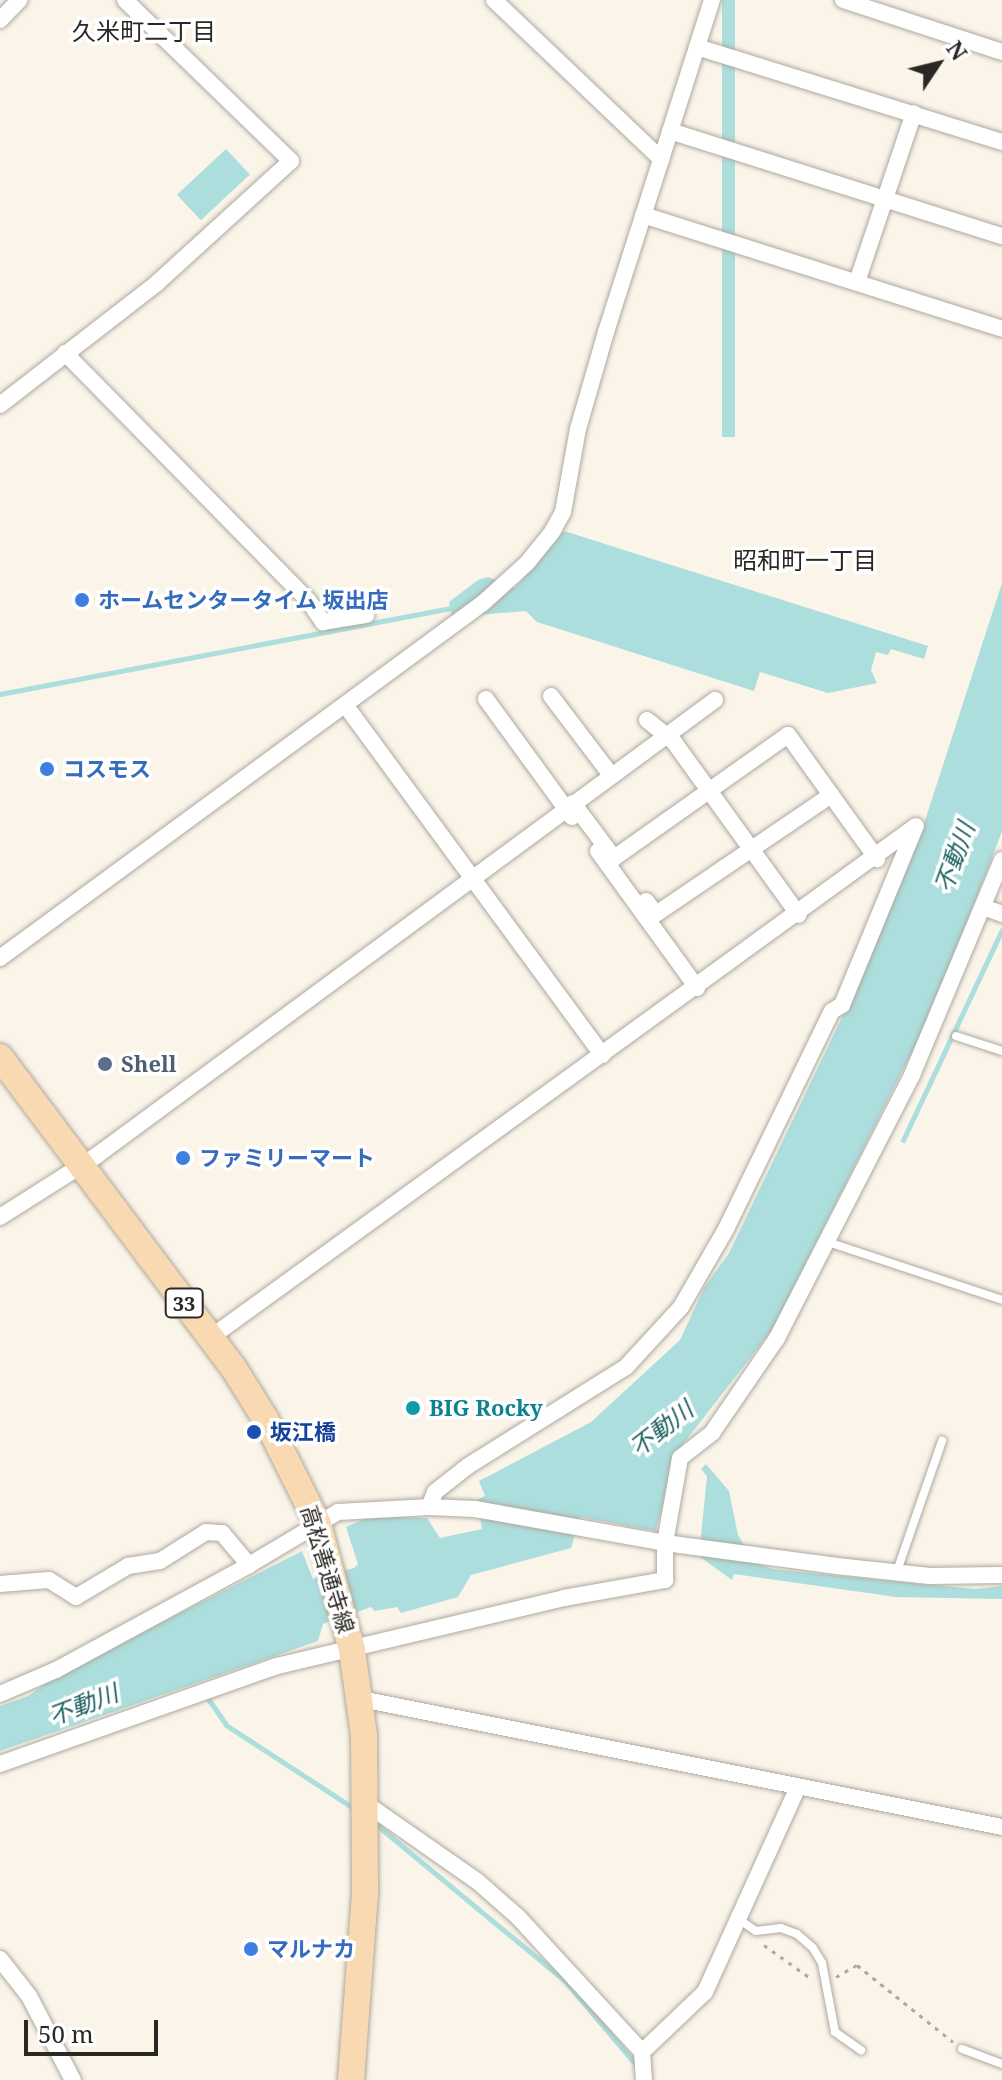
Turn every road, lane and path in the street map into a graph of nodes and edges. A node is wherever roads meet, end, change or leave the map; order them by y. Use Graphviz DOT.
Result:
graph roads {
  1 [pos="19,0"];
  2 [pos="125,0"];
  3 [pos="494,0"];
  4 [pos="712,0"];
  5 [pos="843,0"];
  6 [pos="0,20"];
  7 [pos="706,50"];
  8 [pos="1002,52"];
  9 [pos="914,113"];
  10 [pos="680,134"];
  11 [pos="1002,142"];
  12 [pos="661,159"];
  13 [pos="885,199"];
  14 [pos="654,218"];
  15 [pos="1002,236"];
  16 [pos="857,282"];
  17 [pos="1002,329"];
  18 [pos="65,353"];
  19 [pos="0,405"];
  20 [pos="366,615"];
  21 [pos="551,696"];
  22 [pos="486,699"];
  23 [pos="715,700"];
  24 [pos="346,706"];
  25 [pos="647,720"];
  26 [pos="665,736"];
  27 [pos="611,775"];
  28 [pos="710,791"];
  29 [pos="831,795"];
  30 [pos="569,806"];
  31 [pos="752,850"];
  32 [pos="614,858"];
  33 [pos="877,859"];
  34 [pos="1002,861"];
  35 [pos="472,876"];
  36 [pos="983,907"];
  37 [pos="1002,914"];
  38 [pos="799,915"];
  39 [pos="0,958"];
  40 [pos="697,988"];
  41 [pos="956,1036"];
  42 [pos="1002,1051"];
  43 [pos="602,1055"];
  44 [pos="0,1057"];
  45 [pos="82,1165"];
  46 [pos="0,1217"];
  47 [pos="828,1242"];
  48 [pos="1002,1300"];
  49 [pos="210,1338"];
  50 [pos="942,1441"];
  51 [pos="429,1507"];
  52 [pos="318,1524"];
  53 [pos="665,1543"];
  54 [pos="249,1565"];
  55 [pos="897,1571"];
  56 [pos="1002,1575"];
  57 [pos="0,1584"];
  58 [pos="352,1650"];
  59 [pos="0,1694"];
  60 [pos="361,1699"];
  61 [pos="0,1764"];
  62 [pos="798,1787"];
  63 [pos="368,1814"];
  64 [pos="1002,1827"];
  65 [pos="740,1920"];
  66 [pos="756,1931"];
  67 [pos="0,1959"];
  68 [pos="826,1983"];
  69 [pos="962,2049"];
  70 [pos="861,2050"];
  71 [pos="1002,2064"];
  72 [pos="643,2069"];
  73 [pos="73,2080"];
  74 [pos="351,2080"];
  1 -- 6 [label="street"];
  2 -- 18 [label="street"];
  3 -- 12 [label="street"];
  4 -- 7 [label="street"];
  5 -- 8 [label="street"];
  7 -- 9 [label="street"];
  7 -- 10 [label="street"];
  9 -- 11 [label="street"];
  9 -- 13 [label="street"];
  10 -- 12 [label="street"];
  10 -- 13 [label="street"];
  12 -- 14 [label="street"];
  13 -- 15 [label="street"];
  13 -- 16 [label="street"];
  14 -- 16 [label="street"];
  14 -- 24 [label="street"];
  16 -- 17 [label="street"];
  18 -- 19 [label="street"];
  18 -- 20 [label="street"];
  21 -- 27 [label="street"];
  22 -- 30 [label="street"];
  23 -- 26 [label="street"];
  24 -- 35 [label="street"];
  24 -- 39 [label="street"];
  25 -- 26 [label="street"];
  26 -- 27 [label="street"];
  26 -- 28 [label="street"];
  27 -- 30 [label="street"];
  28 -- 29 [label="street"];
  28 -- 31 [label="street"];
  28 -- 32 [label="street"];
  29 -- 31 [label="street"];
  29 -- 33 [label="street"];
  30 -- 32 [label="street"];
  30 -- 35 [label="street"];
  30 -- 40 [label="street"];
  31 -- 32 [label="street"];
  31 -- 38 [label="street"];
  33 -- 38 [label="street"];
  33 -- 51 [label="street"];
  34 -- 36 [label="street"];
  35 -- 43 [label="street"];
  35 -- 45 [label="street"];
  36 -- 37 [label="street"];
  36 -- 47 [label="street"];
  38 -- 40 [label="street"];
  40 -- 43 [label="street"];
  41 -- 42 [label="lane"];
  43 -- 49 [label="street"];
  44 -- 45 [label="main road, 高松善通寺線 / 33"];
  45 -- 46 [label="street"];
  45 -- 49 [label="main road, 高松善通寺線 / 33"];
  47 -- 48 [label="lane"];
  47 -- 53 [label="street"];
  49 -- 52 [label="main road, 高松善通寺線 / 33"];
  50 -- 55 [label="lane"];
  51 -- 52 [label="street"];
  51 -- 53 [label="street"];
  52 -- 54 [label="street"];
  52 -- 58 [label="main road, 高松善通寺線 / 33"];
  53 -- 55 [label="street"];
  53 -- 58 [label="street"];
  54 -- 57 [label="street"];
  54 -- 59 [label="street"];
  55 -- 56 [label="street"];
  58 -- 60 [label="main road, 高松善通寺線 / 33"];
  58 -- 61 [label="street"];
  60 -- 62 [label="street"];
  60 -- 63 [label="main road, 高松善通寺線 / 33"];
  62 -- 64 [label="street"];
  62 -- 65 [label="street"];
  63 -- 72 [label="street"];
  63 -- 74 [label="main road, 高松善通寺線 / 33"];
  65 -- 66 [label="lane"];
  65 -- 72 [label="street"];
  66 -- 68 [label="path"];
  66 -- 68 [label="lane"];
  67 -- 73 [label="street"];
  68 -- 69 [label="path"];
  68 -- 70 [label="lane"];
  69 -- 71 [label="lane"];
}
